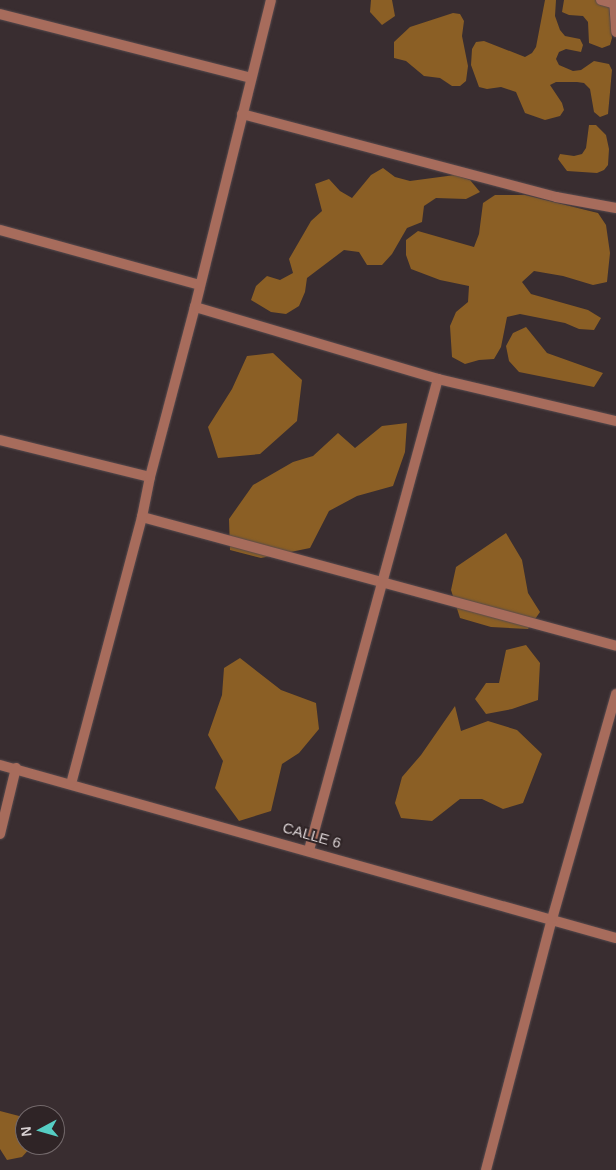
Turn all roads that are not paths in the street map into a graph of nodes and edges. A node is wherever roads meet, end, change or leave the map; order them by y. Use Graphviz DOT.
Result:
graph roads {
  1 [pos="271,0"];
  2 [pos="601,0"];
  3 [pos="615,3"];
  4 [pos="0,14"];
  5 [pos="616,32"];
  6 [pos="251,78"];
  7 [pos="242,114"];
  8 [pos="616,208"];
  9 [pos="0,230"];
  10 [pos="199,286"];
  11 [pos="195,308"];
  12 [pos="438,379"];
  13 [pos="616,421"];
  14 [pos="0,440"];
  15 [pos="150,477"];
  16 [pos="142,517"];
  17 [pos="383,583"];
  18 [pos="616,646"];
  19 [pos="616,694"];
  20 [pos="0,765"];
  21 [pos="16,768"];
  22 [pos="71,784"];
  23 [pos="0,834"];
  24 [pos="309,850"];
  25 [pos="552,918"];
  26 [pos="616,938"];
  27 [pos="486,1170"];
  1 -- 6 [label="street"];
  2 -- 3 [label="street"];
  3 -- 5 [label="street"];
  4 -- 6 [label="street"];
  6 -- 7 [label="street"];
  7 -- 8 [label="street"];
  7 -- 10 [label="street"];
  9 -- 10 [label="street"];
  10 -- 11 [label="street"];
  11 -- 12 [label="street"];
  11 -- 15 [label="street"];
  12 -- 13 [label="street"];
  12 -- 17 [label="street"];
  14 -- 15 [label="street"];
  15 -- 16 [label="street"];
  16 -- 17 [label="street"];
  16 -- 22 [label="street"];
  17 -- 18 [label="street"];
  17 -- 24 [label="street"];
  19 -- 25 [label="street"];
  20 -- 21 [label="street, CALLE 6"];
  21 -- 22 [label="street, CALLE 6"];
  21 -- 23 [label="street"];
  22 -- 24 [label="street, CALLE 6"];
  24 -- 25 [label="street, CALLE 6"];
  25 -- 26 [label="street, CALLE 6"];
  25 -- 27 [label="street"];
}
